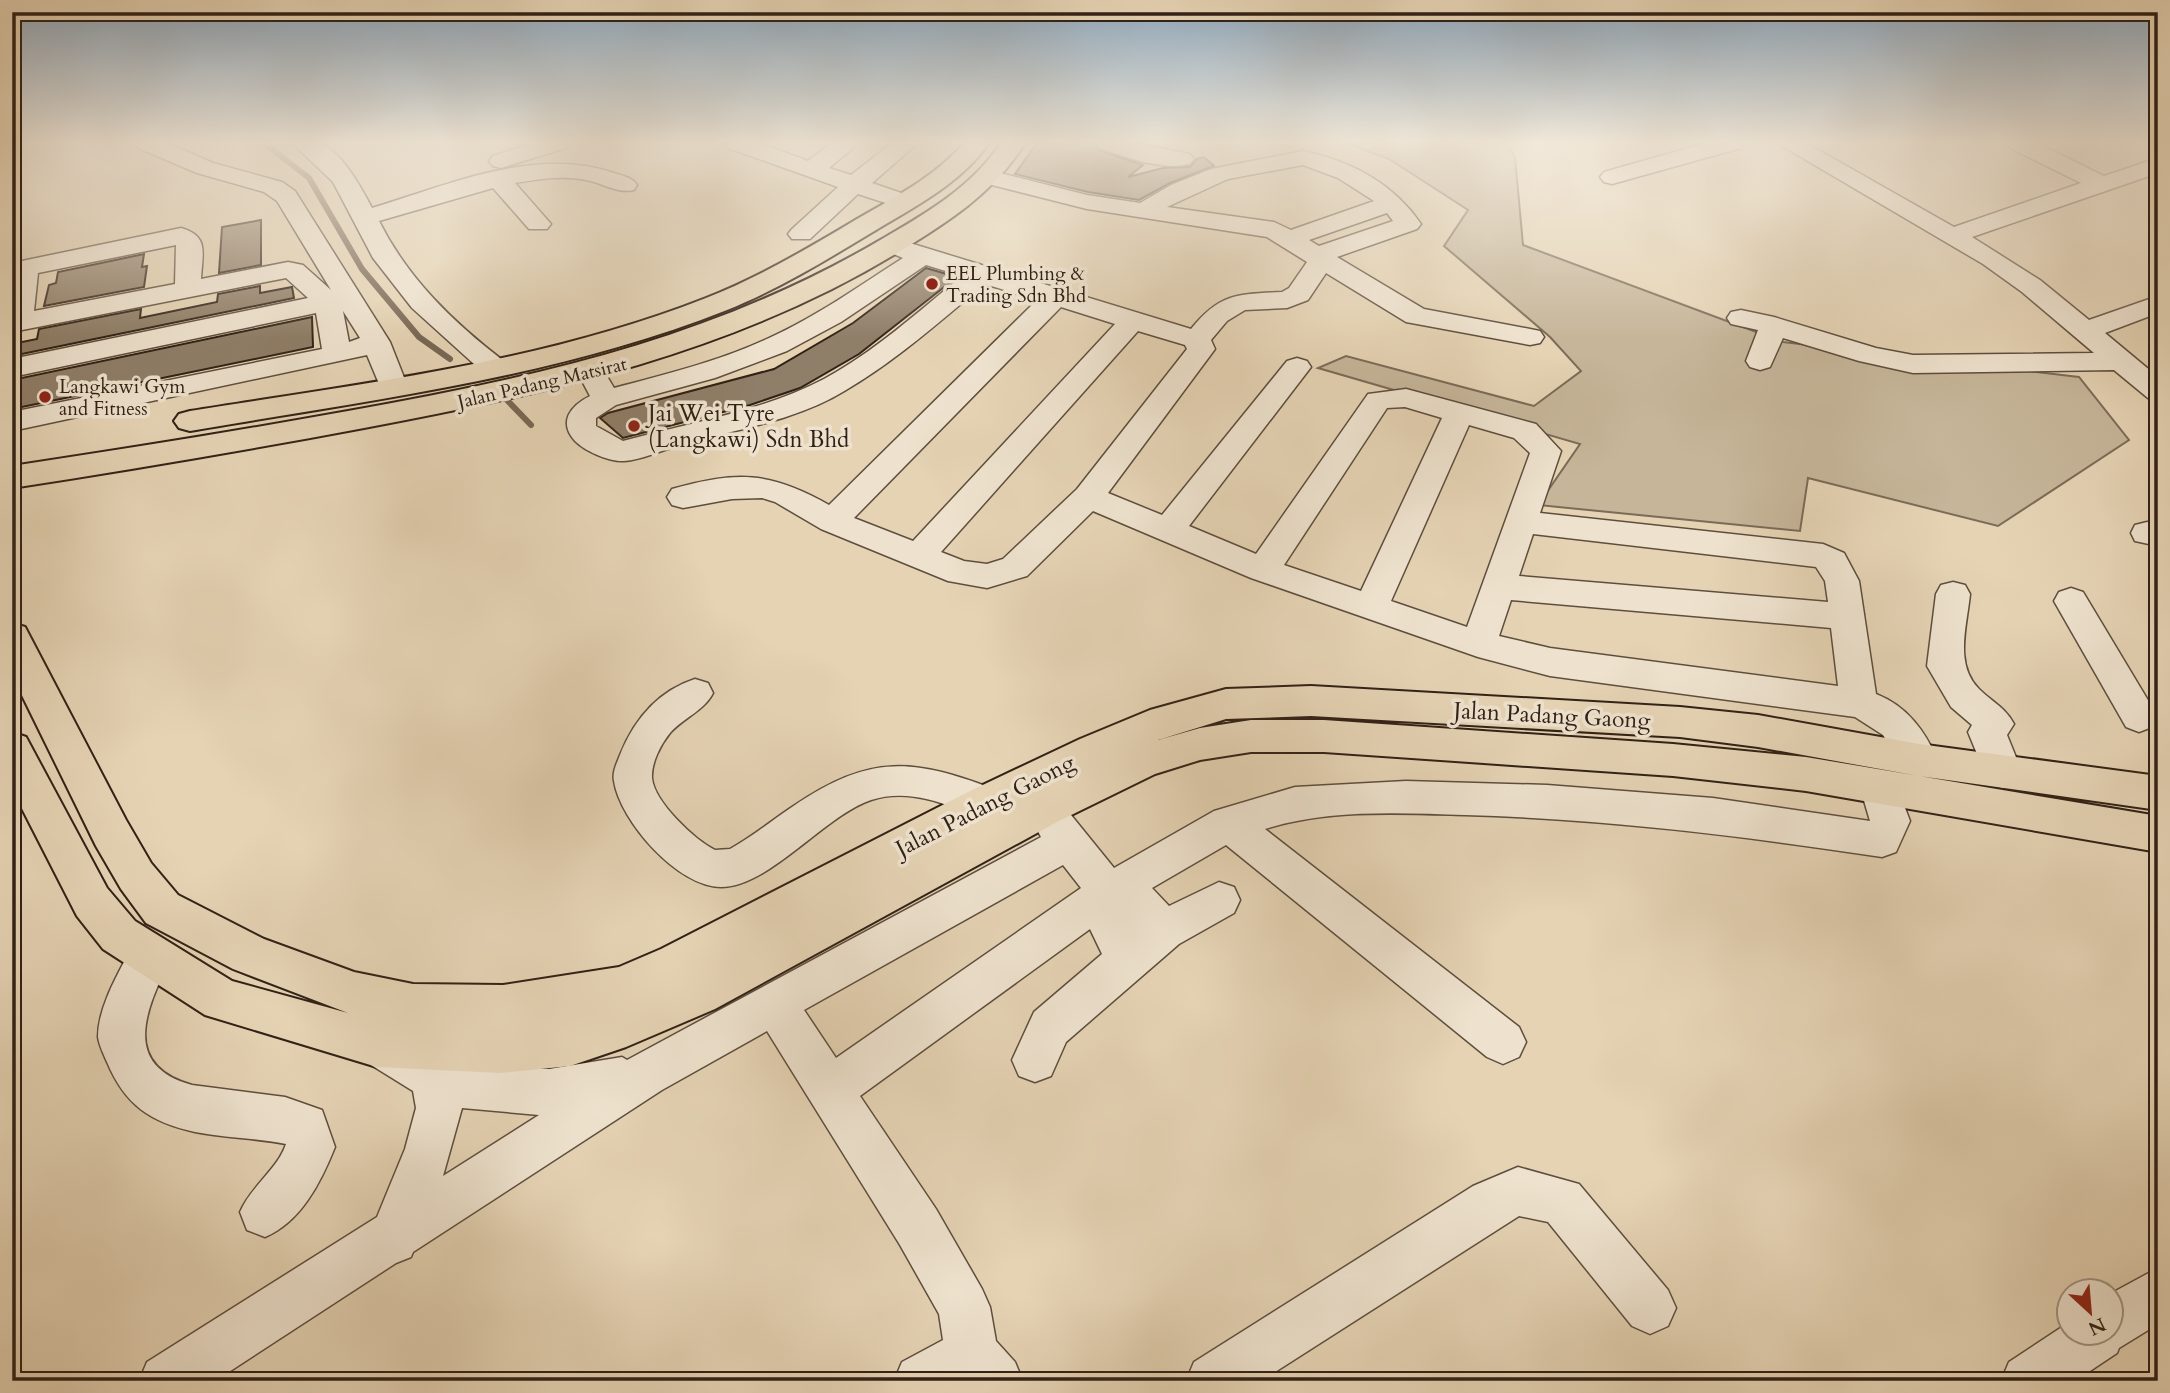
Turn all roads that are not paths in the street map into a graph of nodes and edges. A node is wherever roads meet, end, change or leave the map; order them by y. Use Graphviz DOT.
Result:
graph roads {
  1 [pos="293,208"];
  2 [pos="359,208"];
  3 [pos="524,208"];
  4 [pos="829,208"];
  5 [pos="894,208"];
  6 [pos="948,208"];
  7 [pos="1125,208"];
  8 [pos="1148,208"];
  9 [pos="1377,208"];
  10 [pos="1395,208"];
  11 [pos="1905,208"];
  12 [pos="2032,208"];
  13 [pos="1144,211"];
  14 [pos="538,224"];
  15 [pos="801,234"];
  16 [pos="1954,235"];
  17 [pos="1289,239"];
  18 [pos="893,244"];
  19 [pos="923,256"];
  20 [pos="1318,259"];
  21 [pos="981,274"];
  22 [pos="188,291"];
  23 [pos="1056,296"];
  24 [pos="328,302"];
  25 [pos="2158,303"];
  26 [pos="1741,318"];
  27 [pos="1133,320"];
  28 [pos="16,323"];
  29 [pos="1774,325"];
  30 [pos="2085,331"];
  31 [pos="1530,337"];
  32 [pos="1197,340"];
  33 [pos="376,342"];
  34 [pos="337,354"];
  35 [pos="1760,361"];
  36 [pos="2121,361"];
  37 [pos="1297,367"];
  38 [pos="12,368"];
  39 [pos="495,368"];
  40 [pos="712,369"];
  41 [pos="591,372"];
  42 [pos="392,385"];
  43 [pos="2158,392"];
  44 [pos="606,399"];
  45 [pos="329,411"];
  46 [pos="1459,414"];
  47 [pos="737,420"];
  48 [pos="12,422"];
  49 [pos="12,453"];
  50 [pos="73,468"];
  51 [pos="12,477"];
  52 [pos="683,497"];
  53 [pos="1088,497"];
  54 [pos="12,503"];
  55 [pos="832,521"];
  56 [pos="1521,522"];
  57 [pos="1169,529"];
  58 [pos="918,556"];
  59 [pos="1263,570"];
  60 [pos="1498,587"];
  61 [pos="1953,594"];
  62 [pos="2071,601"];
  63 [pos="1370,608"];
  64 [pos="1845,616"];
  65 [pos="12,637"];
  66 [pos="1478,644"];
  67 [pos="695,694"];
  68 [pos="1859,703"];
  69 [pos="2139,717"];
  70 [pos="12,748"];
  71 [pos="1919,760"];
  72 [pos="2003,772"];
  73 [pos="1879,787"];
  74 [pos="2158,793"];
  75 [pos="1029,810"];
  76 [pos="1228,823"];
  77 [pos="111,832"];
  78 [pos="2158,834"];
  79 [pos="66,856"];
  80 [pos="1109,892"];
  81 [pos="1219,900"];
  82 [pos="1164,930"];
  83 [pos="150,955"];
  84 [pos="1127,959"];
  85 [pos="773,1002"];
  86 [pos="1503,1042"];
  87 [pos="377,1044"];
  88 [pos="1035,1060"];
  89 [pos="646,1074"];
  90 [pos="434,1079"];
  91 [pos="831,1089"];
  92 [pos="265,1212"];
  93 [pos="393,1239"];
  94 [pos="2158,1294"];
  95 [pos="1650,1308"];
  96 [pos="2124,1316"];
  97 [pos="2077,1348"];
  98 [pos="984,1367"];
  99 [pos="169,1380"];
  100 [pos="921,1381"];
  101 [pos="1213,1381"];
  102 [pos="2028,1381"];
  1 -- 33 [label="street"];
  2 -- 39 [label="street"];
  3 -- 14 [label="street"];
  4 -- 15 [label="street"];
  5 -- 39 [label="main road, Jalan Padang Matsirat"];
  6 -- 18 [label="main road, Jalan Padang Matsirat"];
  7 -- 13 [label="street"];
  8 -- 13 [label="street"];
  9 -- 17 [label="street"];
  10 -- 20 [label="street"];
  11 -- 16 [label="street"];
  12 -- 16 [label="street"];
  13 -- 17 [label="street"];
  16 -- 30 [label="street"];
  17 -- 20 [label="street"];
  18 -- 19 [label="street"];
  18 -- 41 [label="main road, Jalan Padang Matsirat"];
  19 -- 21 [label="street"];
  19 -- 40 [label="street"];
  20 -- 31 [label="street"];
  20 -- 32 [label="street"];
  21 -- 23 [label="street"];
  21 -- 47 [label="lane"];
  22 -- 24 [label="street"];
  22 -- 28 [label="street"];
  22 -- 28 [label="street"];
  23 -- 27 [label="street"];
  23 -- 55 [label="street"];
  24 -- 34 [label="street"];
  24 -- 38 [label="street"];
  25 -- 30 [label="street"];
  26 -- 29 [label="street"];
  27 -- 32 [label="street"];
  27 -- 58 [label="street"];
  29 -- 35 [label="street"];
  29 -- 36 [label="street"];
  30 -- 36 [label="street"];
  32 -- 53 [label="street"];
  33 -- 34 [label="street"];
  33 -- 42 [label="street"];
  34 -- 48 [label="street"];
  36 -- 43 [label="street"];
  37 -- 57 [label="street"];
  39 -- 42 [label="main road, Jalan Padang Matsirat"];
  40 -- 44 [label="street"];
  40 -- 47 [label="street"];
  41 -- 44 [label="street"];
  41 -- 45 [label="main road, Jalan Padang Matsirat"];
  42 -- 45 [label="main road, Jalan Padang Matsirat"];
  44 -- 47 [label="lane"];
  45 -- 49 [label="main road, Jalan Padang Matsirat"];
  45 -- 50 [label="main road, Jalan Padang Matsirat"];
  46 -- 56 [label="street"];
  46 -- 59 [label="street"];
  46 -- 63 [label="street"];
  50 -- 51 [label="main road, Jalan Padang Matsirat"];
  50 -- 54 [label="main road"];
  52 -- 55 [label="street"];
  53 -- 57 [label="street"];
  53 -- 58 [label="street"];
  55 -- 58 [label="street"];
  56 -- 60 [label="street"];
  56 -- 64 [label="street"];
  57 -- 59 [label="street"];
  59 -- 63 [label="street"];
  60 -- 64 [label="street"];
  60 -- 66 [label="street"];
  61 -- 72 [label="street"];
  62 -- 69 [label="street"];
  63 -- 66 [label="street"];
  64 -- 68 [label="street"];
  65 -- 77 [label="main road, Jalan Padang Gaong"];
  66 -- 68 [label="street"];
  67 -- 75 [label="street"];
  68 -- 71 [label="street"];
  70 -- 79 [label="main road, Jalan Padang Gaong"];
  71 -- 72 [label="main road, Jalan Padang Gaong"];
  71 -- 75 [label="main road, Jalan Padang Gaong"];
  72 -- 74 [label="main road, Jalan Padang Gaong"];
  73 -- 75 [label="main road, Jalan Padang Gaong"];
  73 -- 76 [label="street"];
  73 -- 78 [label="main road, Jalan Padang Gaong"];
  75 -- 77 [label="main road, Jalan Padang Gaong"];
  75 -- 80 [label="street"];
  75 -- 85 [label="street"];
  75 -- 87 [label="main road, Jalan Padang Gaong"];
  76 -- 80 [label="street"];
  76 -- 86 [label="street"];
  77 -- 79 [label="main road"];
  79 -- 83 [label="main road, Jalan Padang Gaong"];
  80 -- 82 [label="street"];
  80 -- 84 [label="street"];
  80 -- 91 [label="street"];
  81 -- 82 [label="street"];
  82 -- 84 [label="street"];
  83 -- 87 [label="main road, Jalan Padang Gaong"];
  83 -- 92 [label="street"];
  84 -- 88 [label="street"];
  85 -- 89 [label="street"];
  85 -- 91 [label="street"];
  87 -- 90 [label="street"];
  89 -- 90 [label="street"];
  89 -- 93 [label="street"];
  90 -- 93 [label="street"];
  91 -- 98 [label="street"];
  93 -- 99 [label="street"];
  94 -- 96 [label="street"];
  95 -- 101 [label="street"];
  97 -- 102 [label="street"];
  98 -- 100 [label="street"];
}
